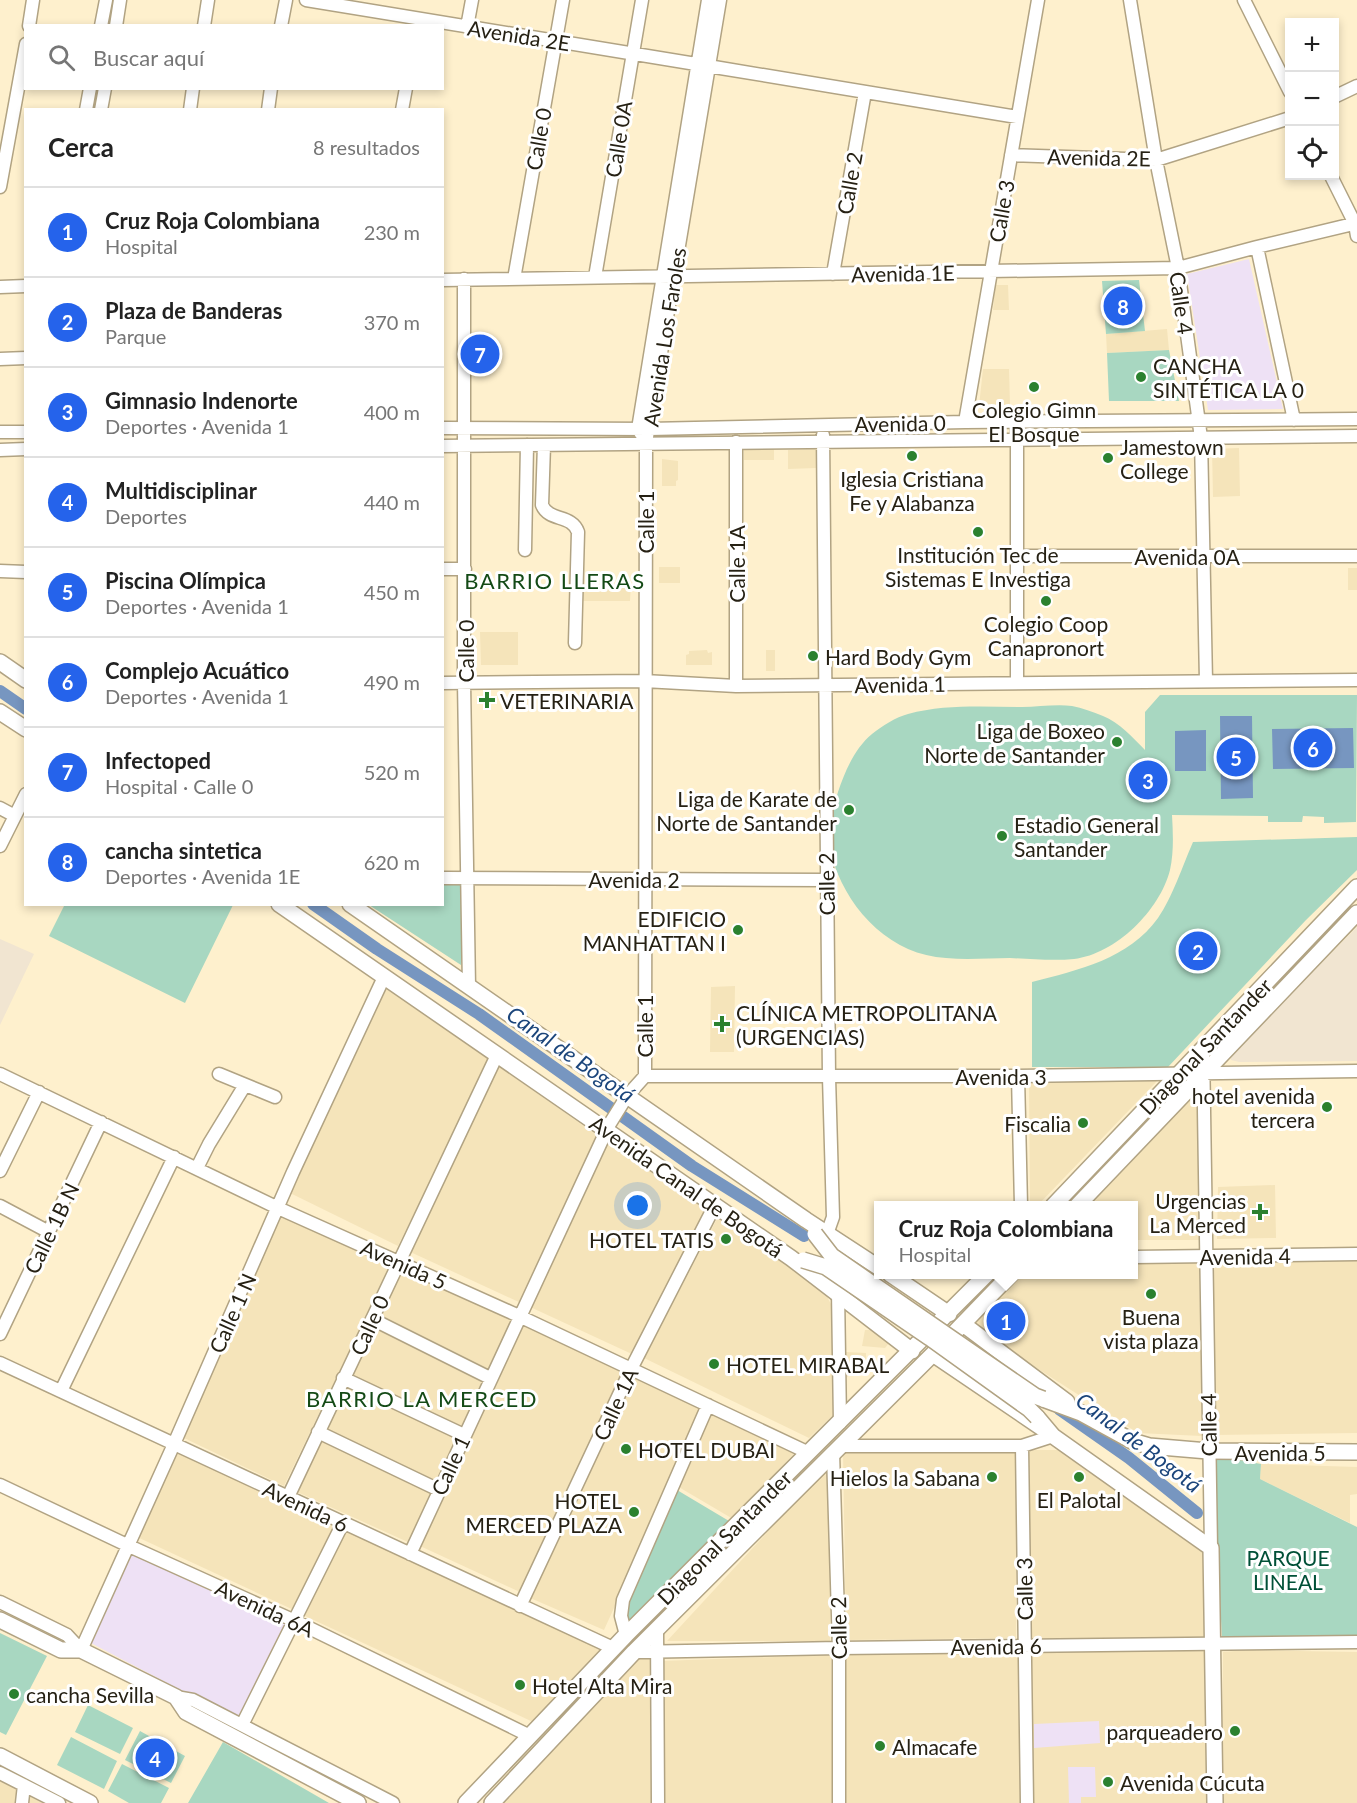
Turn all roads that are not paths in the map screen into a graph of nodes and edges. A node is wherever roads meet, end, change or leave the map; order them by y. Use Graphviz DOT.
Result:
graph roads {
  1 [pos="33,0"];
  2 [pos="106,0"];
  3 [pos="120,0"];
  4 [pos="208,0"];
  5 [pos="286,0"];
  6 [pos="306,0"];
  7 [pos="472,0"];
  8 [pos="563,0"];
  9 [pos="642,0"];
  10 [pos="708,0"];
  11 [pos="720,0"];
  12 [pos="1038,0"];
  13 [pos="1130,0"];
  14 [pos="1247,1"];
  15 [pos="379,6"];
  16 [pos="419,22"];
  17 [pos="29,24"];
  18 [pos="101,24"];
  19 [pos="116,24"];
  20 [pos="204,24"];
  21 [pos="281,24"];
  22 [pos="438,24"];
  23 [pos="444,25"];
  24 [pos="467,27"];
  25 [pos="555,41"];
  26 [pos="632,54"];
  27 [pos="24,55"];
  28 [pos="702,65"];
  29 [pos="1285,81"];
  30 [pos="1357,86"];
  31 [pos="90,90"];
  32 [pos="105,90"];
  33 [pos="193,90"];
  34 [pos="271,90"];
  35 [pos="406,90"];
  36 [pos="865,92"];
  37 [pos="1339,96"];
  38 [pos="86,108"];
  39 [pos="101,108"];
  40 [pos="190,108"];
  41 [pos="267,108"];
  42 [pos="402,108"];
  43 [pos="1017,117"];
  44 [pos="1285,120"];
  45 [pos="1011,155"];
  46 [pos="1156,159"];
  47 [pos="1333,180"];
  48 [pos="0,187"];
  49 [pos="1356,228"];
  50 [pos="1257,247"];
  51 [pos="1178,268"];
  52 [pos="991,272"];
  53 [pos="833,274"];
  54 [pos="669,276"];
  55 [pos="595,278"];
  56 [pos="464,279"];
  57 [pos="514,279"];
  58 [pos="444,280"];
  59 [pos="0,286"];
  60 [pos="24,286"];
  61 [pos="24,358"];
  62 [pos="0,359"];
  63 [pos="1357,419"];
  64 [pos="1294,420"];
  65 [pos="1199,421"];
  66 [pos="965,422"];
  67 [pos="1017,422"];
  68 [pos="823,425"];
  69 [pos="444,428"];
  70 [pos="464,428"];
  71 [pos="644,429"];
  72 [pos="0,432"];
  73 [pos="24,432"];
  74 [pos="1357,436"];
  75 [pos="1201,438"];
  76 [pos="1017,439"];
  77 [pos="736,442"];
  78 [pos="823,442"];
  79 [pos="646,443"];
  80 [pos="527,445"];
  81 [pos="544,445"];
  82 [pos="444,446"];
  83 [pos="464,446"];
  84 [pos="24,449"];
  85 [pos="0,450"];
  86 [pos="525,549"];
  87 [pos="1357,555"];
  88 [pos="1017,556"];
  89 [pos="1205,556"];
  90 [pos="444,569"];
  91 [pos="465,569"];
  92 [pos="0,571"];
  93 [pos="24,572"];
  94 [pos="575,643"];
  95 [pos="0,662"];
  96 [pos="24,679"];
  97 [pos="1357,680"];
  98 [pos="644,681"];
  99 [pos="1206,681"];
  100 [pos="464,682"];
  101 [pos="444,683"];
  102 [pos="1017,683"];
  103 [pos="825,685"];
  104 [pos="736,686"];
  105 [pos="0,712"];
  106 [pos="24,728"];
  107 [pos="24,798"];
  108 [pos="0,808"];
  109 [pos="15,816"];
  110 [pos="0,846"];
  111 [pos="444,878"];
  112 [pos="468,878"];
  113 [pos="644,879"];
  114 [pos="826,880"];
  115 [pos="1357,887"];
  116 [pos="282,906"];
  117 [pos="353,906"];
  118 [pos="1357,913"];
  119 [pos="384,977"];
  120 [pos="469,987"];
  121 [pos="1203,1048"];
  122 [pos="497,1055"];
  123 [pos="1357,1071"];
  124 [pos="0,1074"];
  125 [pos="219,1074"];
  126 [pos="1178,1074"];
  127 [pos="1203,1074"];
  128 [pos="645,1076"];
  129 [pos="1018,1076"];
  130 [pos="829,1077"];
  131 [pos="245,1085"];
  132 [pos="39,1092"];
  133 [pos="275,1097"];
  134 [pos="625,1099"];
  135 [pos="101,1122"];
  136 [pos="607,1128"];
  137 [pos="4,1151"];
  138 [pos="174,1157"];
  139 [pos="197,1168"];
  140 [pos="0,1171"];
  141 [pos="1021,1201"];
  142 [pos="1058,1201"];
  143 [pos="1082,1201"];
  144 [pos="715,1205"];
  145 [pos="0,1206"];
  146 [pos="278,1208"];
  147 [pos="49,1232"];
  148 [pos="821,1234"];
  149 [pos="1357,1254"];
  150 [pos="1138,1257"];
  151 [pos="1206,1257"];
  152 [pos="797,1259"];
  153 [pos="399,1261"];
  154 [pos="874,1265"];
  155 [pos="896,1279"];
  156 [pos="983,1279"];
  157 [pos="1007,1279"];
  158 [pos="838,1292"];
  159 [pos="949,1314"];
  160 [pos="519,1316"];
  161 [pos="372,1319"];
  162 [pos="963,1324"];
  163 [pos="0,1334"];
  164 [pos="912,1350"];
  165 [pos="933,1354"];
  166 [pos="0,1363"];
  167 [pos="632,1369"];
  168 [pos="490,1377"];
  169 [pos="344,1378"];
  170 [pos="61,1391"];
  171 [pos="708,1405"];
  172 [pos="1081,1413"];
  173 [pos="840,1423"];
  174 [pos="318,1432"];
  175 [pos="464,1435"];
  176 [pos="1053,1436"];
  177 [pos="1132,1441"];
  178 [pos="174,1444"];
  179 [pos="1022,1446"];
  180 [pos="837,1450"];
  181 [pos="1208,1451"];
  182 [pos="1357,1452"];
  183 [pos="809,1453"];
  184 [pos="0,1485"];
  185 [pos="439,1490"];
  186 [pos="288,1497"];
  187 [pos="343,1523"];
  188 [pos="129,1546"];
  189 [pos="1211,1548"];
  190 [pos="410,1554"];
  191 [pos="0,1602"];
  192 [pos="520,1606"];
  193 [pos="0,1620"];
  194 [pos="295,1621"];
  195 [pos="657,1630"];
  196 [pos="626,1635"];
  197 [pos="1357,1642"];
  198 [pos="1213,1643"];
  199 [pos="1025,1646"];
  200 [pos="613,1648"];
  201 [pos="839,1648"];
  202 [pos="81,1650"];
  203 [pos="634,1652"];
  204 [pos="657,1652"];
  205 [pos="176,1697"];
  206 [pos="242,1725"];
  207 [pos="528,1736"];
  208 [pos="0,1756"];
  209 [pos="0,1773"];
  210 [pos="52,1783"];
  211 [pos="24,1785"];
  212 [pos="22,1803"];
  213 [pos="59,1803"];
  214 [pos="71,1803"];
  215 [pos="90,1803"];
  216 [pos="358,1803"];
  217 [pos="393,1803"];
  218 [pos="466,1803"];
  219 [pos="492,1803"];
  220 [pos="658,1803"];
  221 [pos="839,1803"];
  222 [pos="1027,1803"];
  223 [pos="1215,1803"];
  1 -- 17 [label="street"];
  2 -- 18 [label="street"];
  3 -- 19 [label="street"];
  4 -- 20 [label="street"];
  5 -- 21 [label="street"];
  6 -- 15 [label="street, Avenida 2E"];
  7 -- 24 [label="street"];
  8 -- 25 [label="street, Calle 0"];
  9 -- 26 [label="street, Calle 0A"];
  10 -- 28 [label="street, Avenida Los Faroles"];
  11 -- 28 [label="street, Avenida Los Faroles"];
  12 -- 43 [label="street, Calle 3"];
  13 -- 46 [label="street, Calle 4"];
  14 -- 29 [label="street"];
  15 -- 16 [label="street, Avenida 2E"];
  16 -- 22 [label="street, Avenida 2E"];
  23 -- 24 [label="street, Avenida 2E"];
  24 -- 25 [label="street, Avenida 2E"];
  25 -- 26 [label="street, Avenida 2E"];
  25 -- 57 [label="street, Calle 0"];
  26 -- 28 [label="street, Avenida 2E"];
  26 -- 55 [label="street, Calle 0A"];
  27 -- 48 [label="street"];
  28 -- 36 [label="street, Avenida 2E"];
  28 -- 54 [label="street, Avenida Los Faroles"];
  30 -- 37 [label="street"];
  31 -- 38 [label="street"];
  32 -- 39 [label="street"];
  33 -- 40 [label="street"];
  34 -- 41 [label="street"];
  35 -- 42 [label="street"];
  36 -- 43 [label="street, Avenida 2E"];
  36 -- 53 [label="street, Calle 2"];
  43 -- 45 [label="street, Calle 3"];
  44 -- 46 [label="street, Avenida 2E"];
  45 -- 46 [label="street, Avenida 2E"];
  45 -- 52 [label="street, Calle 3"];
  46 -- 51 [label="street, Calle 4"];
  47 -- 49 [label="street"];
  49 -- 50 [label="street, Avenida 1E"];
  50 -- 51 [label="street, Avenida 1E"];
  50 -- 64 [label="street"];
  51 -- 52 [label="street, Avenida 1E"];
  51 -- 65 [label="street, Calle 4"];
  52 -- 53 [label="street, Avenida 1E"];
  52 -- 66 [label="street, Calle 3"];
  53 -- 54 [label="street, Avenida 1E"];
  54 -- 55 [label="street, Avenida 1E"];
  54 -- 71 [label="street, Avenida Los Faroles"];
  55 -- 57 [label="street, Avenida 1E"];
  56 -- 57 [label="street, Avenida 1E"];
  56 -- 58 [label="street, Avenida 1E"];
  56 -- 70 [label="street, Calle 0"];
  59 -- 60 [label="street"];
  61 -- 62 [label="street"];
  63 -- 64 [label="street, Avenida 0"];
  64 -- 65 [label="street, Avenida 0"];
  65 -- 67 [label="street, Avenida 0"];
  65 -- 75 [label="street, Calle 4"];
  66 -- 67 [label="street, Avenida 0"];
  66 -- 68 [label="street, Avenida 0"];
  67 -- 76 [label="street"];
  68 -- 71 [label="street, Avenida 0"];
  68 -- 78 [label="street, Calle 2"];
  69 -- 70 [label="street, Avenida 0"];
  70 -- 71 [label="street, Avenida 0"];
  70 -- 83 [label="street, Calle 0"];
  71 -- 79 [label="street, Avenida Los Faroles"];
  72 -- 73 [label="street"];
  74 -- 75 [label="street, Avenida 0"];
  75 -- 76 [label="street, Avenida 0"];
  75 -- 89 [label="street, Calle 4"];
  76 -- 78 [label="street, Avenida 0"];
  76 -- 88 [label="street"];
  77 -- 78 [label="street, Avenida 0"];
  77 -- 79 [label="street, Avenida 0"];
  77 -- 104 [label="street, Calle 1A"];
  78 -- 103 [label="street, Calle 2"];
  79 -- 81 [label="street, Avenida 0"];
  79 -- 98 [label="street, Calle 1"];
  80 -- 81 [label="street, Avenida 0"];
  80 -- 83 [label="street, Avenida 0"];
  80 -- 86 [label="street"];
  81 -- 94 [label="street"];
  82 -- 83 [label="street, Avenida 0"];
  83 -- 91 [label="street, Calle 0"];
  84 -- 85 [label="street"];
  87 -- 89 [label="street, Avenida 0A"];
  88 -- 89 [label="street, Avenida 0A"];
  88 -- 102 [label="street"];
  89 -- 99 [label="street, Calle 4"];
  90 -- 91 [label="street"];
  91 -- 100 [label="street, Calle 0"];
  92 -- 93 [label="street"];
  95 -- 96 [label="main road"];
  97 -- 99 [label="street, Avenida 1"];
  98 -- 100 [label="street, Avenida 1"];
  98 -- 104 [label="street, Avenida 1"];
  98 -- 113 [label="street, Calle 1"];
  99 -- 102 [label="street, Avenida 1"];
  100 -- 101 [label="street, Avenida 1"];
  100 -- 112 [label="street, Calle 0"];
  102 -- 103 [label="street, Avenida 1"];
  103 -- 104 [label="street, Avenida 1"];
  103 -- 114 [label="street, Calle 2"];
  105 -- 106 [label="main road"];
  107 -- 109 [label="street"];
  108 -- 109 [label="street"];
  109 -- 110 [label="street"];
  111 -- 112 [label="street, Avenida 2"];
  112 -- 113 [label="street, Avenida 2"];
  112 -- 120 [label="street, Calle 0"];
  113 -- 114 [label="street, Avenida 2"];
  113 -- 128 [label="street, Calle 1"];
  114 -- 130 [label="street, Calle 2"];
  115 -- 121 [label="main road, Diagonal Santander"];
  116 -- 119 [label="main road, Avenida Canal de Bogotá"];
  117 -- 120 [label="main road, Avenida Canal de Bogotá"];
  118 -- 127 [label="main road, Diagonal Santander"];
  119 -- 122 [label="main road, Avenida Canal de Bogotá"];
  119 -- 146 [label="street, Calle 1 N"];
  120 -- 134 [label="main road, Avenida Canal de Bogotá"];
  121 -- 126 [label="main road, Diagonal Santander"];
  121 -- 127 [label="street, Calle 4"];
  122 -- 136 [label="main road, Avenida Canal de Bogotá"];
  122 -- 153 [label="street, Calle 0"];
  123 -- 127 [label="street, Avenida 3"];
  124 -- 132 [label="street, Avenida 5"];
  125 -- 131 [label="street"];
  126 -- 127 [label="street, Avenida 3"];
  126 -- 129 [label="street, Avenida 3"];
  126 -- 142 [label="main road, Diagonal Santander"];
  127 -- 143 [label="main road, Diagonal Santander"];
  127 -- 151 [label="street, Calle 4"];
  128 -- 130 [label="street, Avenida 3"];
  128 -- 134 [label="street, Calle 1"];
  129 -- 130 [label="street, Avenida 3"];
  129 -- 141 [label="street"];
  130 -- 148 [label="street, Calle 2"];
  131 -- 133 [label="street"];
  131 -- 139 [label="street"];
  132 -- 135 [label="street, Avenida 5"];
  132 -- 137 [label="street"];
  134 -- 136 [label="street, Calle 1"];
  134 -- 148 [label="main road, Avenida Canal de Bogotá"];
  135 -- 138 [label="street, Avenida 5"];
  135 -- 147 [label="street, Calle 1B N"];
  136 -- 144 [label="main road, Avenida Canal de Bogotá"];
  136 -- 160 [label="street, Calle 1"];
  137 -- 140 [label="street"];
  138 -- 139 [label="street, Avenida 5"];
  138 -- 170 [label="street"];
  139 -- 146 [label="street, Avenida 5"];
  144 -- 152 [label="main road, Avenida Canal de Bogotá"];
  144 -- 167 [label="street, Calle 1A"];
  145 -- 147 [label="street"];
  146 -- 153 [label="street, Avenida 5"];
  146 -- 178 [label="street, Calle 1 N"];
  147 -- 163 [label="street, Calle 1B N"];
  148 -- 154 [label="main road"];
  148 -- 172 [label="main road, Avenida Canal de Bogotá, bridge"];
  149 -- 151 [label="street, Avenida 4"];
  150 -- 151 [label="street, Avenida 4"];
  151 -- 181 [label="street, Calle 4"];
  152 -- 158 [label="main road"];
  152 -- 176 [label="main road, Avenida Canal de Bogotá, bridge"];
  153 -- 160 [label="street, Avenida 5"];
  153 -- 161 [label="street, Calle 0"];
  155 -- 159 [label="main road"];
  156 -- 159 [label="main road, Diagonal Santander"];
  157 -- 162 [label="main road, Diagonal Santander"];
  158 -- 164 [label="main road"];
  158 -- 173 [label="street"];
  159 -- 164 [label="main road, Diagonal Santander"];
  160 -- 167 [label="street, Avenida 5"];
  160 -- 168 [label="street, Calle 1"];
  161 -- 168 [label="street"];
  161 -- 169 [label="street, Calle 0"];
  162 -- 165 [label="main road, Diagonal Santander"];
  162 -- 172 [label="main road"];
  164 -- 173 [label="main road, Diagonal Santander"];
  165 -- 176 [label="main road"];
  165 -- 180 [label="main road, Diagonal Santander"];
  166 -- 170 [label="street, Avenida 6"];
  167 -- 171 [label="street, Avenida 5"];
  167 -- 192 [label="street, Calle 1A"];
  168 -- 175 [label="street, Calle 1"];
  169 -- 174 [label="street, Calle 0"];
  169 -- 175 [label="street"];
  170 -- 178 [label="street, Avenida 6"];
  171 -- 183 [label="street, Avenida 5"];
  171 -- 196 [label="street"];
  172 -- 177 [label="main road, Avenida Canal de Bogotá"];
  173 -- 183 [label="main road, Diagonal Santander"];
  174 -- 185 [label="street"];
  174 -- 186 [label="street, Calle 0"];
  175 -- 185 [label="street, Calle 1"];
  176 -- 179 [label="street"];
  176 -- 189 [label="main road, Avenida Canal de Bogotá"];
  177 -- 181 [label="main road, Avenida 5"];
  178 -- 186 [label="street, Avenida 6"];
  178 -- 188 [label="street, Calle 1 N"];
  179 -- 180 [label="street"];
  179 -- 199 [label="street, Calle 3"];
  180 -- 195 [label="main road, Diagonal Santander"];
  180 -- 201 [label="street, Calle 2"];
  181 -- 182 [label="main road, Avenida 5"];
  181 -- 189 [label="street, Calle 4"];
  183 -- 196 [label="main road, Diagonal Santander"];
  184 -- 188 [label="street, Avenida 6A"];
  185 -- 190 [label="street, Calle 1"];
  186 -- 187 [label="street, Avenida 6"];
  187 -- 190 [label="street, Avenida 6"];
  187 -- 194 [label="street"];
  188 -- 194 [label="street, Avenida 6A"];
  188 -- 202 [label="street, Calle 1 N"];
  189 -- 198 [label="main road, Calle 4"];
  190 -- 192 [label="street, Avenida 6"];
  191 -- 202 [label="street"];
  192 -- 200 [label="street, Avenida 6"];
  193 -- 202 [label="main road"];
  194 -- 206 [label="street"];
  194 -- 207 [label="street, Avenida 6A"];
  195 -- 203 [label="main road, Diagonal Santander"];
  195 -- 204 [label="street"];
  196 -- 200 [label="main road, Diagonal Santander"];
  197 -- 198 [label="street, Avenida 6"];
  198 -- 199 [label="street, Avenida 6"];
  198 -- 223 [label="main road, Calle 4"];
  199 -- 201 [label="street, Avenida 6"];
  199 -- 222 [label="street, Calle 3"];
  200 -- 207 [label="main road, Diagonal Santander"];
  201 -- 204 [label="street, Avenida 6"];
  201 -- 221 [label="street, Calle 2"];
  202 -- 205 [label="main road"];
  203 -- 204 [label="street, Avenida 6"];
  203 -- 219 [label="main road, Diagonal Santander"];
  204 -- 220 [label="street"];
  205 -- 206 [label="street"];
  205 -- 216 [label="main road"];
  206 -- 217 [label="street"];
  207 -- 218 [label="main road, Diagonal Santander"];
  208 -- 210 [label="main road"];
  209 -- 211 [label="street"];
  210 -- 214 [label="main road"];
  210 -- 215 [label="main road"];
  211 -- 212 [label="street"];
  211 -- 213 [label="street"];
}
